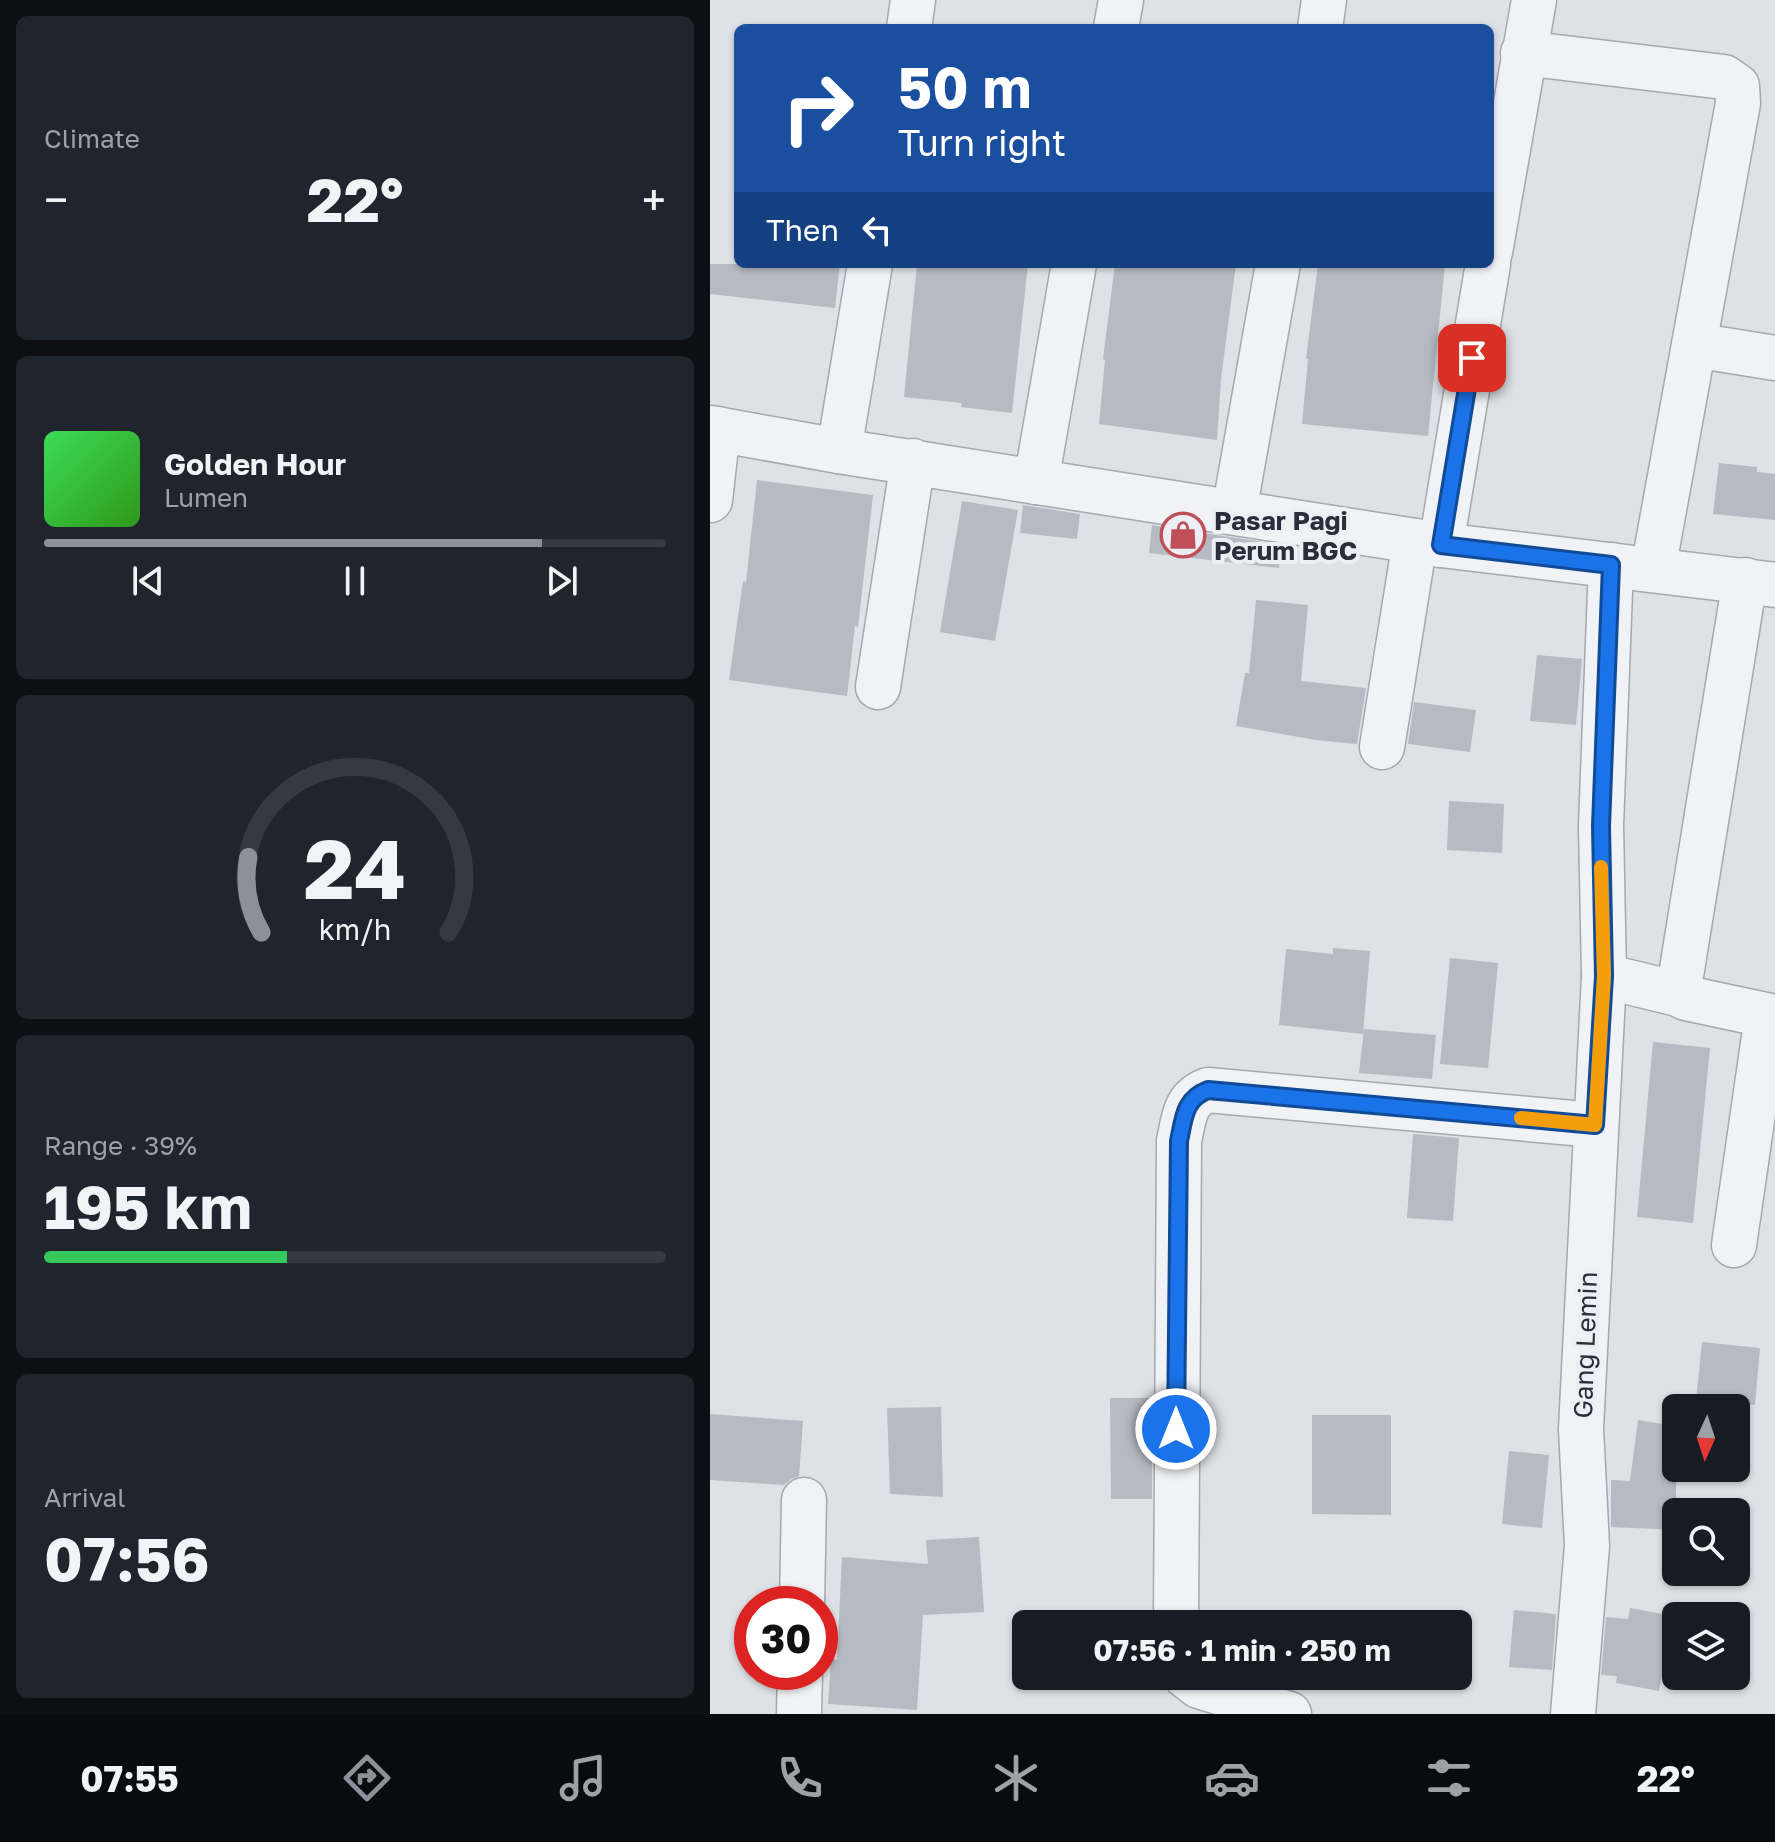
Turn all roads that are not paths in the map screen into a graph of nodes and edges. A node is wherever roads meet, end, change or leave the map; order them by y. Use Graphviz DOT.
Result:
graph roads {
  1 [pos="913,0"];
  2 [pos="1121,0"];
  3 [pos="1324,0"];
  4 [pos="1534,0"];
  5 [pos="910,24"];
  6 [pos="1117,24"];
  7 [pos="1321,24"];
  8 [pos="1523,53"];
  9 [pos="1494,228"];
  10 [pos="869,268"];
  11 [pos="1073,268"];
  12 [pos="1277,268"];
  13 [pos="1487,268"];
  14 [pos="1694,345"];
  15 [pos="1775,358"];
  16 [pos="714,429"];
  17 [pos="839,451"];
  18 [pos="913,461"];
  19 [pos="1036,482"];
  20 [pos="710,500"];
  21 [pos="1234,512"];
  22 [pos="1428,543"];
  23 [pos="1632,568"];
  24 [pos="1760,583"];
  25 [pos="878,687"];
  26 [pos="1382,747"];
  27 [pos="1604,976"];
  28 [pos="1678,994"];
  29 [pos="1771,1017"];
  30 [pos="1595,1125"];
  31 [pos="1734,1245"];
  32 [pos="804,1500"];
  33 [pos="802,1586"];
  34 [pos="1176,1610"];
  35 [pos="800,1690"];
  36 [pos="1212,1690"];
  37 [pos="799,1714"];
  38 [pos="1289,1714"];
  39 [pos="1573,1714"];
  1 -- 5 [label="street"];
  2 -- 6 [label="street"];
  3 -- 7 [label="street"];
  4 -- 8 [label="street"];
  8 -- 9 [label="street"];
  8 -- 14 [label="street, Gang Lemin"];
  10 -- 17 [label="street"];
  11 -- 19 [label="street"];
  12 -- 21 [label="street"];
  13 -- 22 [label="street"];
  14 -- 15 [label="street"];
  14 -- 23 [label="street, Gang Lemin"];
  16 -- 17 [label="street"];
  16 -- 20 [label="street"];
  17 -- 18 [label="street"];
  18 -- 19 [label="street"];
  18 -- 25 [label="street"];
  19 -- 21 [label="street"];
  21 -- 22 [label="street"];
  22 -- 23 [label="street"];
  22 -- 26 [label="street"];
  23 -- 24 [label="street"];
  23 -- 27 [label="street, Gang Lemin"];
  24 -- 28 [label="street"];
  27 -- 28 [label="street"];
  27 -- 30 [label="street, Gang Lemin"];
  28 -- 29 [label="street"];
  29 -- 31 [label="street"];
  30 -- 34 [label="street"];
  30 -- 39 [label="street, Gang Lemin"];
  32 -- 33 [label="street"];
  35 -- 37 [label="street"];
  36 -- 38 [label="street"];
}
